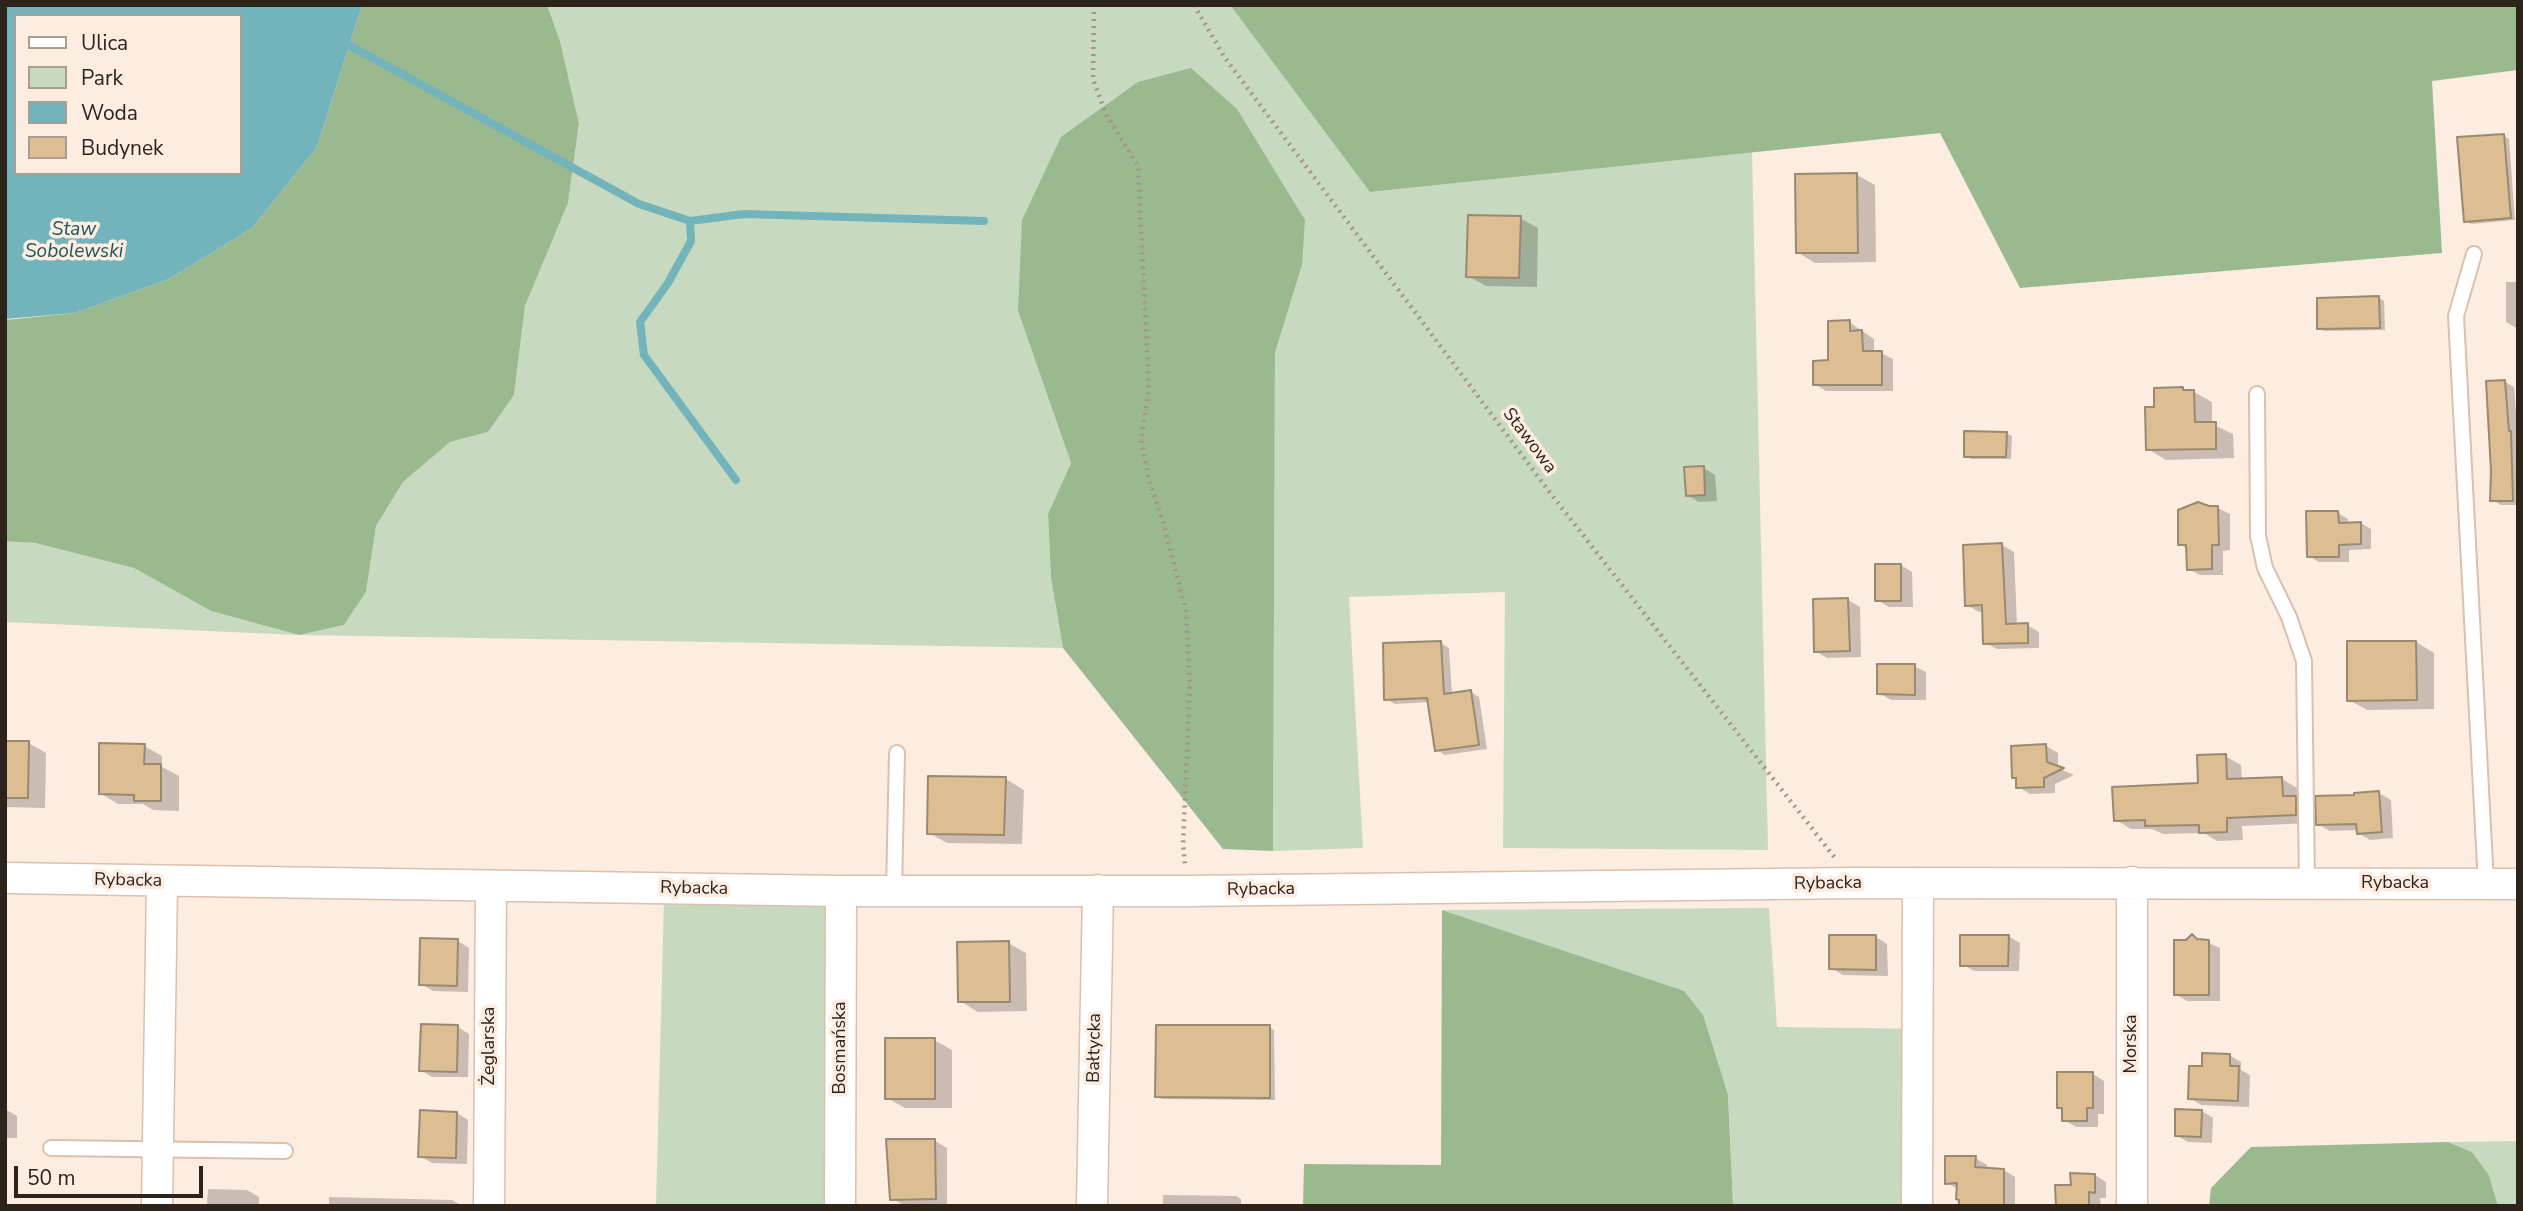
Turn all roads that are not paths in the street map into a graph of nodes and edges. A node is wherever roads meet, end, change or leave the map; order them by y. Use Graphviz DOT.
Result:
graph roads {
  1 [pos="2474,254"];
  2 [pos="2256,394"];
  3 [pos="897,753"];
  4 [pos="5,878"];
  5 [pos="162,881"];
  6 [pos="2132,882"];
  7 [pos="1917,883"];
  8 [pos="2308,884"];
  9 [pos="2486,884"];
  10 [pos="2518,884"];
  11 [pos="491,886"];
  12 [pos="894,890"];
  13 [pos="1098,890"];
  14 [pos="841,891"];
  15 [pos="51,1148"];
  16 [pos="158,1149"];
  17 [pos="285,1151"];
  18 [pos="157,1206"];
  19 [pos="489,1206"];
  20 [pos="840,1206"];
  21 [pos="1092,1206"];
  22 [pos="1917,1206"];
  23 [pos="2132,1206"];
  1 -- 9 [label="lane"];
  2 -- 8 [label="lane"];
  3 -- 12 [label="lane"];
  4 -- 5 [label="street, Rybacka"];
  5 -- 11 [label="street, Rybacka"];
  5 -- 16 [label="street"];
  6 -- 7 [label="street, Rybacka"];
  6 -- 8 [label="street, Rybacka"];
  6 -- 23 [label="street, Morska"];
  7 -- 13 [label="street, Rybacka"];
  7 -- 22 [label="street"];
  8 -- 9 [label="street, Rybacka"];
  9 -- 10 [label="street, Rybacka"];
  11 -- 14 [label="street, Rybacka"];
  11 -- 19 [label="street, Żeglarska"];
  12 -- 13 [label="street, Rybacka"];
  12 -- 14 [label="street, Rybacka"];
  13 -- 21 [label="street, Bałtycka"];
  14 -- 20 [label="street, Bosmańska"];
  15 -- 16 [label="lane"];
  16 -- 17 [label="lane"];
  16 -- 18 [label="street"];
}
